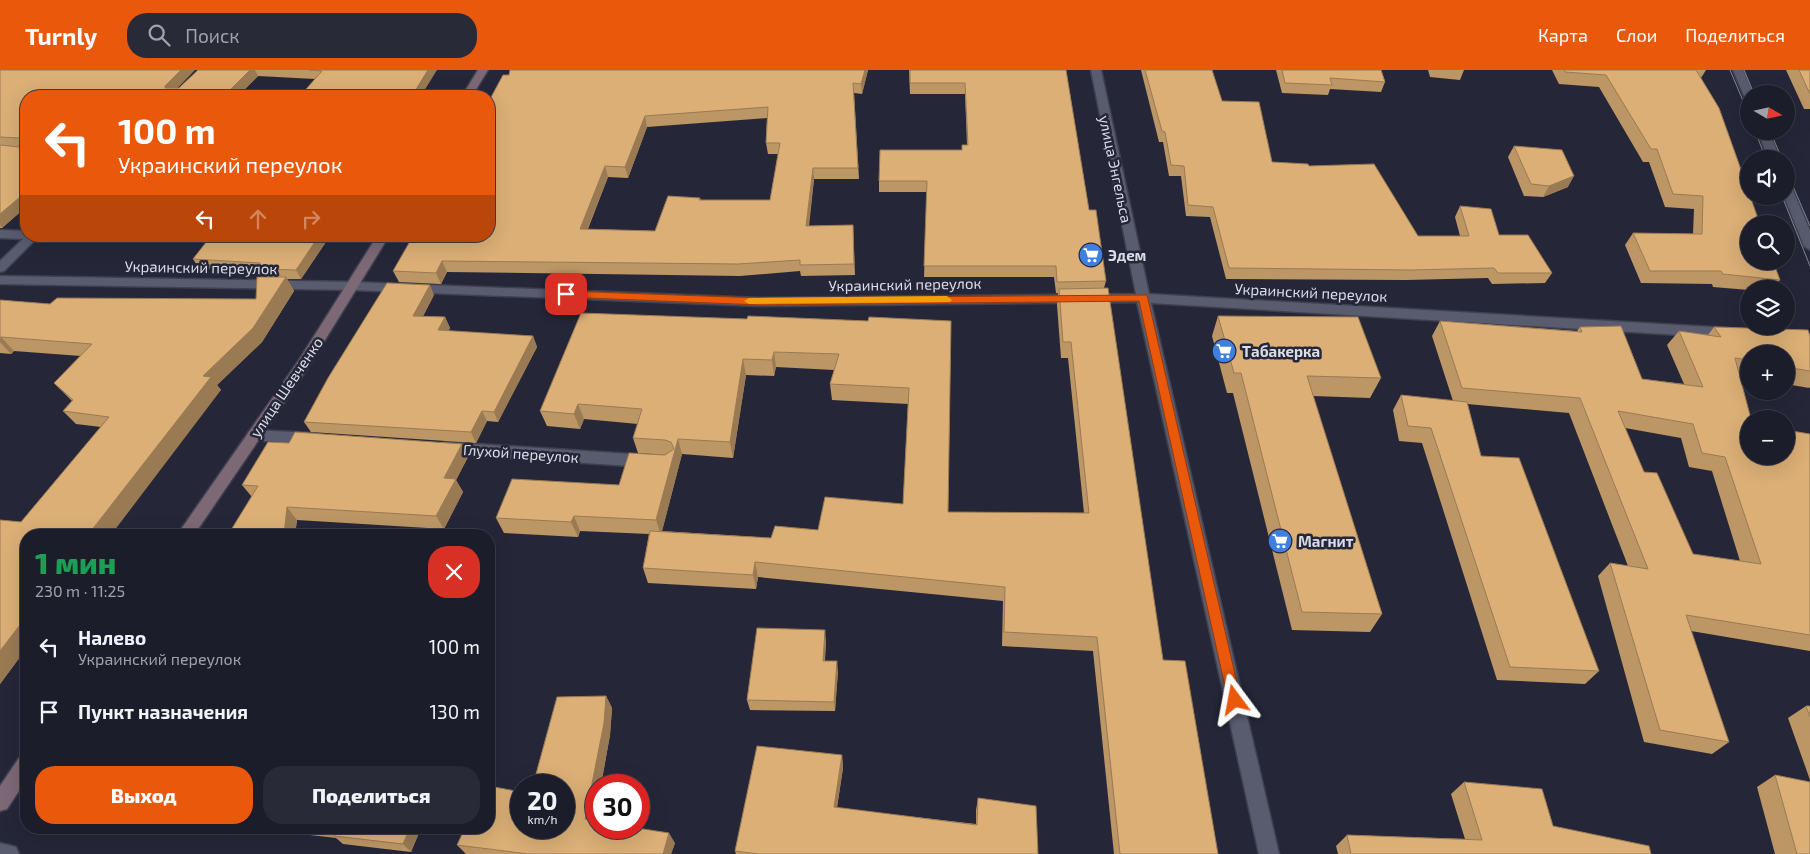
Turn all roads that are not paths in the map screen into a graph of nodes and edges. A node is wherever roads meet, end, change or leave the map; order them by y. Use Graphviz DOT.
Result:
graph roads {
  1 [pos="483,70"];
  2 [pos="1096,70"];
  3 [pos="1738,70"];
  4 [pos="1744,85"];
  5 [pos="471,90"];
  6 [pos="1793,205"];
  7 [pos="0,234"];
  8 [pos="20,235"];
  9 [pos="27,242"];
  10 [pos="379,242"];
  11 [pos="1810,246"];
  12 [pos="0,268"];
  13 [pos="0,280"];
  14 [pos="353,286"];
  15 [pos="1143,298"];
  16 [pos="1740,334"];
  17 [pos="254,435"];
  18 [pos="323,440"];
  19 [pos="432,447"];
  20 [pos="659,462"];
  21 [pos="189,529"];
  22 [pos="20,773"];
  23 [pos="0,802"];
  24 [pos="0,853"];
  25 [pos="9,854"];
  26 [pos="1269,854"];
  1 -- 5 [label="street"];
  2 -- 15 [label="street, улица Энгельса"];
  3 -- 4 [label="street"];
  6 -- 11 [label="street"];
  7 -- 8 [label="street"];
  9 -- 12 [label="street"];
  10 -- 14 [label="street, улица Шевченко"];
  13 -- 14 [label="street, Украинский переулок"];
  14 -- 15 [label="street, Украинский переулок"];
  14 -- 17 [label="street, улица Шевченко"];
  15 -- 16 [label="street, Украинский переулок"];
  15 -- 26 [label="street, улица Энгельса"];
  17 -- 18 [label="street"];
  17 -- 21 [label="street, улица Шевченко"];
  19 -- 20 [label="street, Глухой переулок"];
  22 -- 23 [label="street"];
  24 -- 25 [label="street"];
}
